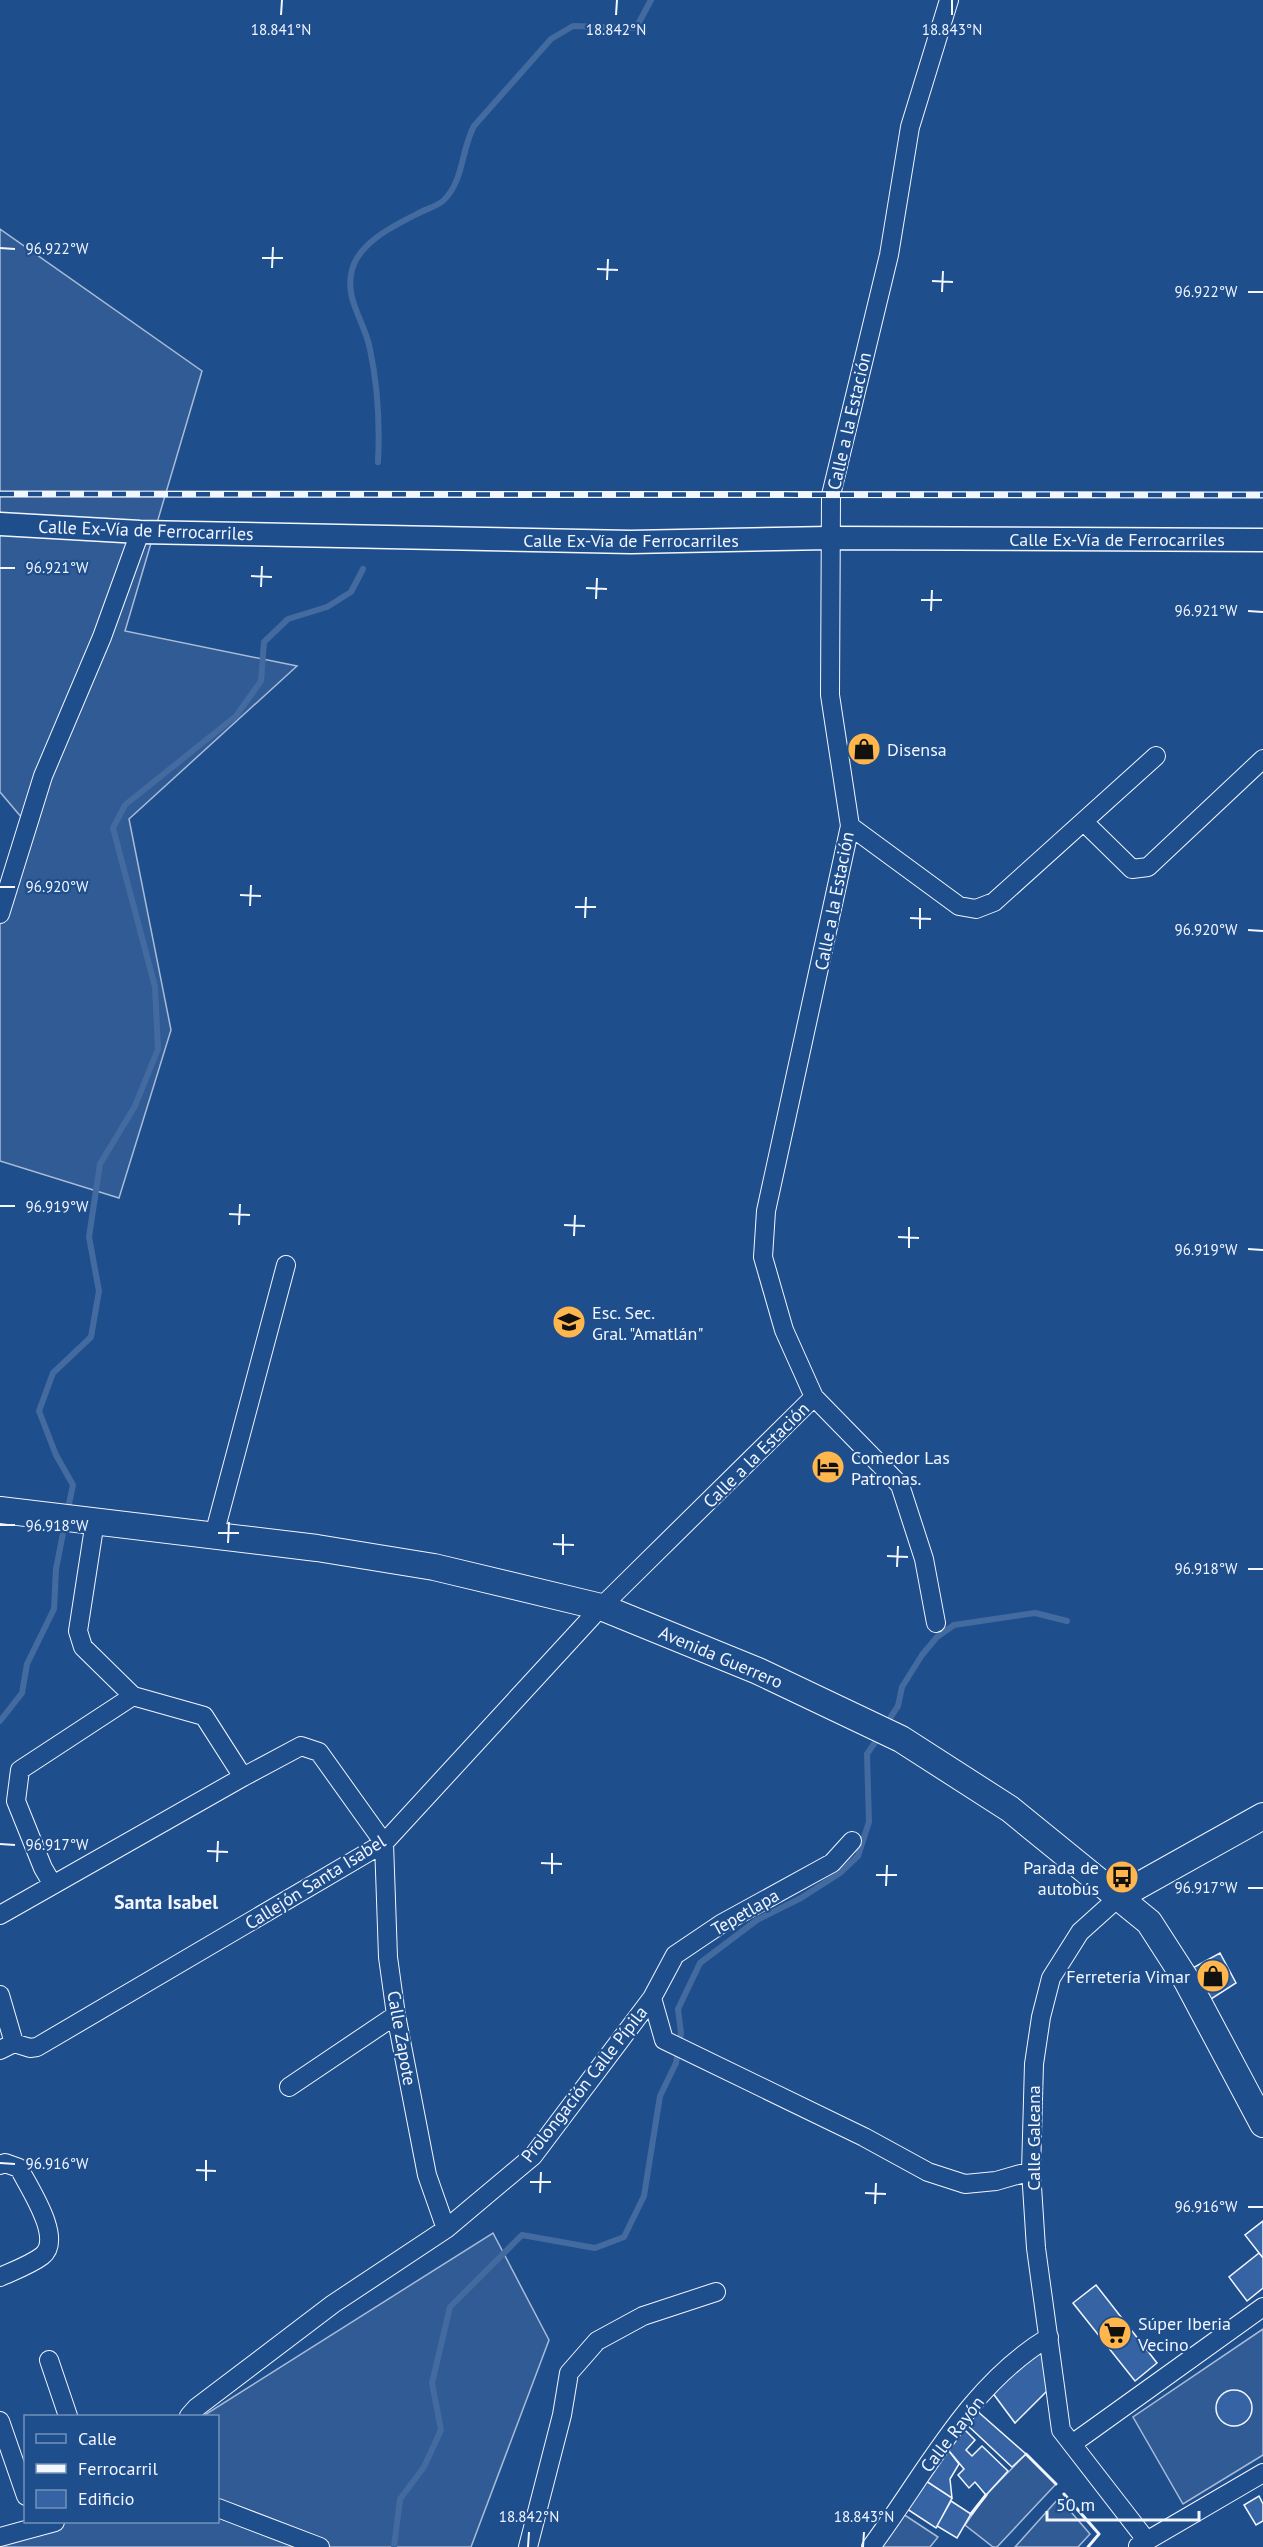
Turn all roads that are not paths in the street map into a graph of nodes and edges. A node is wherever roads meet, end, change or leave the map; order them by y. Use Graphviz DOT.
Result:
graph roads {
  1 [pos="949,0"];
  2 [pos="0,524"];
  3 [pos="140,532"];
  4 [pos="829,538"];
  5 [pos="1263,540"];
  6 [pos="1156,756"];
  7 [pos="1263,759"];
  8 [pos="1084,822"];
  9 [pos="850,826"];
  10 [pos="1,906"];
  11 [pos="286,1265"];
  12 [pos="814,1397"];
  13 [pos="0,1510"];
  14 [pos="88,1520"];
  15 [pos="214,1535"];
  16 [pos="601,1607"];
  17 [pos="936,1623"];
  18 [pos="133,1696"];
  19 [pos="243,1777"];
  20 [pos="1263,1816"];
  21 [pos="852,1841"];
  22 [pos="384,1843"];
  23 [pos="53,1885"];
  24 [pos="1120,1896"];
  25 [pos="0,1915"];
  26 [pos="0,1995"];
  27 [pos="652,1998"];
  28 [pos="396,2015"];
  29 [pos="7,2047"];
  30 [pos="289,2086"];
  31 [pos="1263,2124"];
  32 [pos="0,2165"];
  33 [pos="1031,2171"];
  34 [pos="446,2229"];
  35 [pos="0,2277"];
  36 [pos="716,2292"];
  37 [pos="1263,2307"];
  38 [pos="1049,2337"];
  39 [pos="49,2360"];
  40 [pos="68,2415"];
  41 [pos="190,2415"];
  42 [pos="0,2421"];
  43 [pos="1072,2444"];
  44 [pos="1263,2473"];
  45 [pos="24,2490"];
  46 [pos="219,2508"];
  47 [pos="35,2525"];
  48 [pos="0,2538"];
  49 [pos="1142,2544"];
  50 [pos="320,2547"];
  51 [pos="528,2547"];
  52 [pos="871,2547"];
  1 -- 4 [label="street, Calle a la Estación"];
  2 -- 3 [label="street, Calle Ex-Vía de Ferrocarriles"];
  3 -- 4 [label="street, Calle Ex-Vía de Ferrocarriles"];
  3 -- 10 [label="street"];
  4 -- 5 [label="street, Calle Ex-Vía de Ferrocarriles"];
  4 -- 9 [label="street, Calle a la Estación"];
  6 -- 8 [label="street"];
  7 -- 8 [label="street"];
  8 -- 9 [label="street"];
  9 -- 12 [label="street, Calle a la Estación"];
  11 -- 15 [label="street"];
  12 -- 16 [label="street, Calle a la Estación"];
  12 -- 17 [label="street"];
  13 -- 14 [label="main road, Avenida Guerrero"];
  14 -- 15 [label="main road, Avenida Guerrero"];
  14 -- 18 [label="street"];
  15 -- 16 [label="main road, Avenida Guerrero"];
  16 -- 22 [label="street, Callejón Santa Isabel"];
  16 -- 24 [label="main road, Avenida Guerrero"];
  18 -- 19 [label="street"];
  18 -- 23 [label="street"];
  19 -- 22 [label="street"];
  19 -- 23 [label="street"];
  20 -- 24 [label="main road, Calle Galeana"];
  21 -- 27 [label="street, Tepetlapa"];
  22 -- 28 [label="street, Calle Zapote"];
  22 -- 29 [label="street, Callejón Santa Isabel"];
  23 -- 25 [label="street"];
  24 -- 31 [label="main road, Avenida Guerrero"];
  24 -- 33 [label="street, Calle Galeana"];
  26 -- 29 [label="street"];
  27 -- 33 [label="street, Prolongación Calle Pípila"];
  27 -- 34 [label="street, Prolongación Calle Pípila"];
  28 -- 30 [label="street"];
  28 -- 34 [label="street, Calle Zapote"];
  32 -- 35 [label="street"];
  33 -- 38 [label="street, Calle Galeana"];
  34 -- 41 [label="street, Prolongación Calle Pípila"];
  36 -- 51 [label="street"];
  37 -- 43 [label="street"];
  38 -- 43 [label="street, Calle Galeana"];
  38 -- 52 [label="street, Calle Rayón"];
  39 -- 40 [label="street"];
  42 -- 45 [label="street"];
  43 -- 49 [label="street, Calle Galeana"];
  44 -- 49 [label="street"];
  46 -- 50 [label="street"];
  47 -- 48 [label="street"];
}
